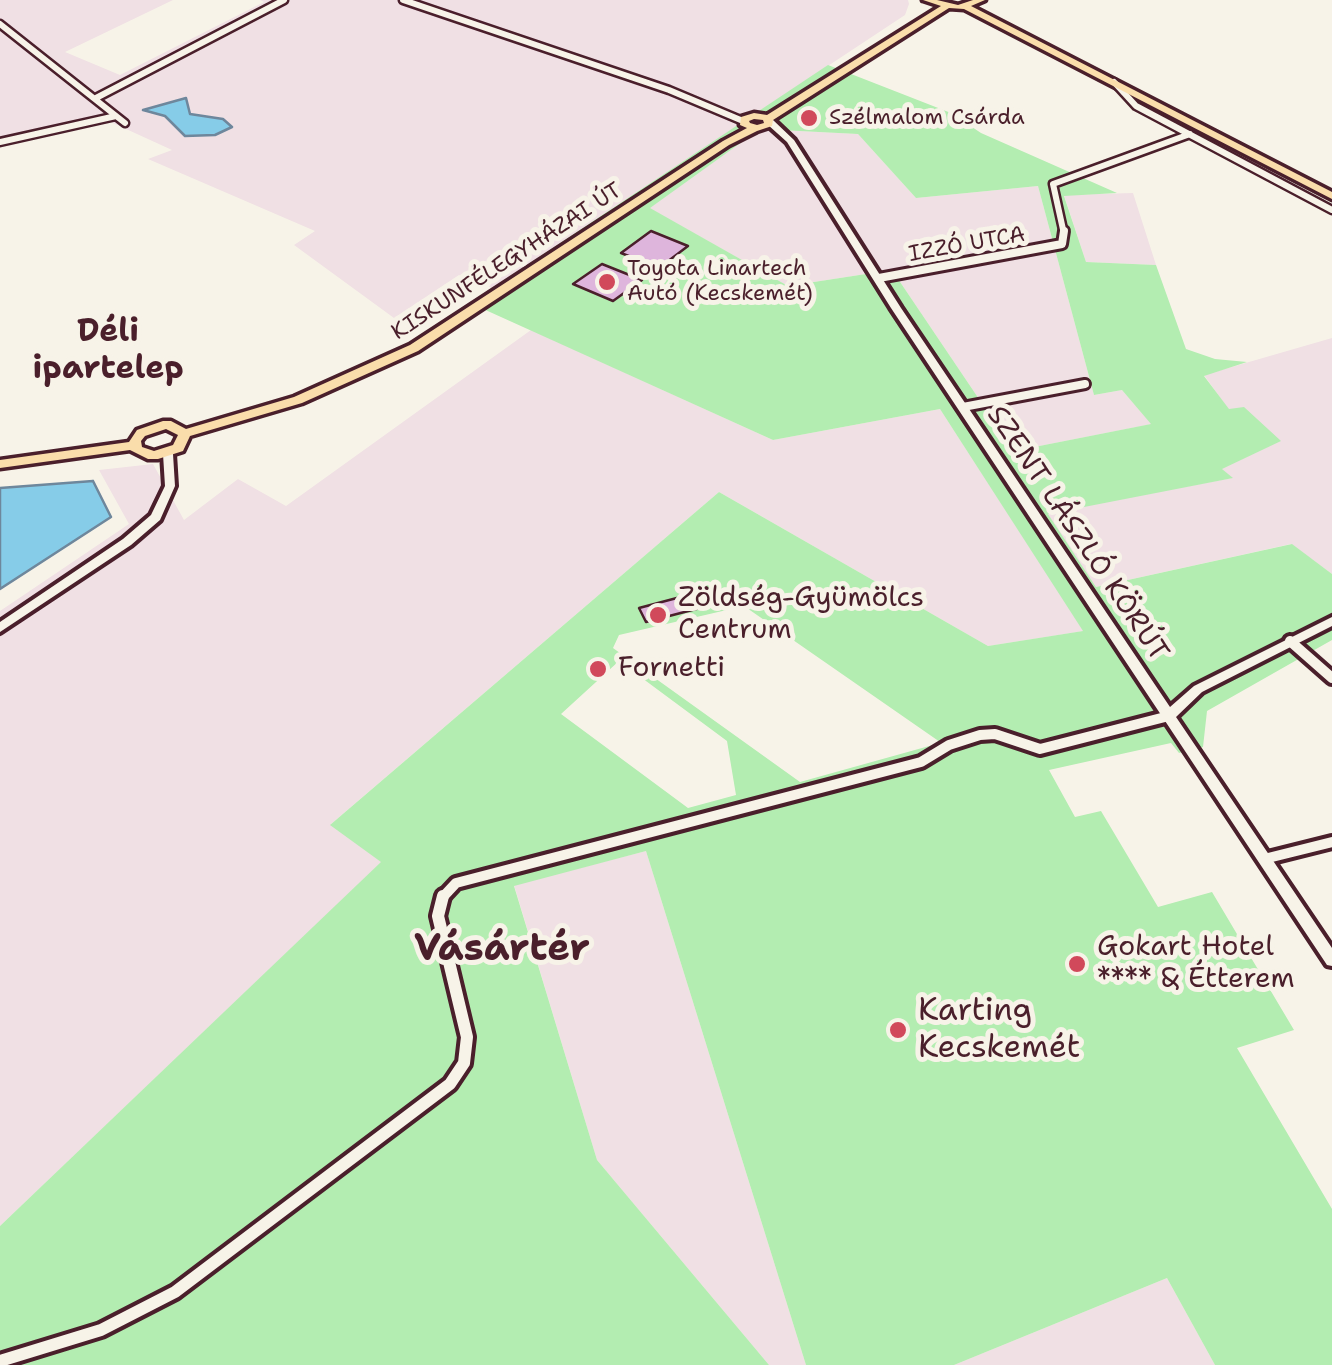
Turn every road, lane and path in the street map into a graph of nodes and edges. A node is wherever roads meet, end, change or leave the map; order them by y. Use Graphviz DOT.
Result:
graph roads {
  1 [pos="284,0"];
  2 [pos="404,0"];
  3 [pos="928,1"];
  4 [pos="980,1"];
  5 [pos="946,7"];
  6 [pos="966,7"];
  7 [pos="0,24"];
  8 [pos="881,42"];
  9 [pos="1112,80"];
  10 [pos="96,98"];
  11 [pos="116,116"];
  12 [pos="756,122"];
  13 [pos="125,123"];
  14 [pos="1190,134"];
  15 [pos="0,142"];
  16 [pos="1332,193"];
  17 [pos="1332,210"];
  18 [pos="879,278"];
  19 [pos="1085,384"];
  20 [pos="963,407"];
  21 [pos="185,433"];
  22 [pos="134,446"];
  23 [pos="168,454"];
  24 [pos="0,464"];
  25 [pos="1332,621"];
  26 [pos="0,628"];
  27 [pos="1290,641"];
  28 [pos="1332,678"];
  29 [pos="1169,716"];
  30 [pos="1332,842"];
  31 [pos="1264,858"];
  32 [pos="1332,960"];
  33 [pos="0,1362"];
  1 -- 10 [label="street"];
  2 -- 12 [label="street"];
  3 -- 5 [label="main road"];
  3 -- 8 [label="main road"];
  4 -- 6 [label="main road"];
  4 -- 16 [label="main road"];
  5 -- 6 [label="main road"];
  5 -- 8 [label="main road"];
  6 -- 9 [label="main road"];
  7 -- 10 [label="street"];
  8 -- 12 [label="main road, KISKUNFÉLEGYHÁZAI ÚT"];
  9 -- 14 [label="street"];
  9 -- 16 [label="main road"];
  10 -- 11 [label="street"];
  11 -- 13 [label="street"];
  11 -- 15 [label="street"];
  12 -- 18 [label="street, SZENT LÁSZLÓ KÖRÚT"];
  12 -- 21 [label="main road, KISKUNFÉLEGYHÁZAI ÚT"];
  14 -- 17 [label="street"];
  14 -- 18 [label="street, IZZÓ UTCA"];
  18 -- 20 [label="street, SZENT LÁSZLÓ KÖRÚT"];
  19 -- 20 [label="street"];
  20 -- 29 [label="street, SZENT LÁSZLÓ KÖRÚT"];
  21 -- 22 [label="main road, KISKUNFÉLEGYHÁZAI ÚT"];
  21 -- 23 [label="main road"];
  22 -- 23 [label="main road, KISKUNFÉLEGYHÁZAI ÚT"];
  22 -- 24 [label="main road, KISKUNFÉLEGYHÁZAI ÚT"];
  23 -- 26 [label="street"];
  25 -- 27 [label="street"];
  27 -- 28 [label="street"];
  27 -- 29 [label="street"];
  29 -- 31 [label="street, SZENT LÁSZLÓ KÖRÚT"];
  29 -- 33 [label="street"];
  30 -- 31 [label="street"];
  31 -- 32 [label="street, SZENT LÁSZLÓ KÖRÚT"];
}
